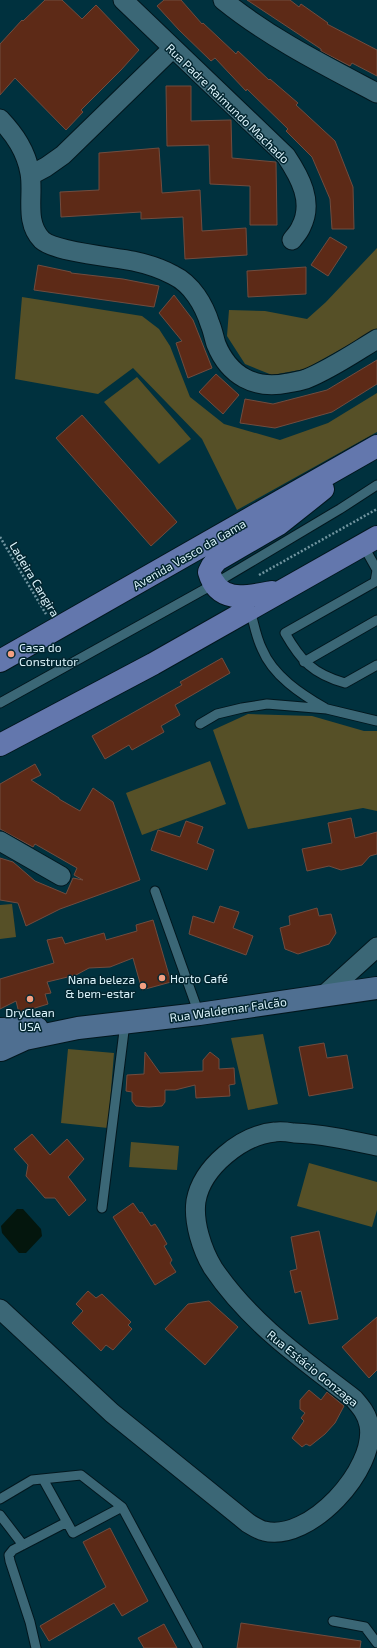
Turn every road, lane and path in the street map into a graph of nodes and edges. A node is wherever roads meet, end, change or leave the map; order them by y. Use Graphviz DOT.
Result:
graph roads {
  1 [pos="123,0"];
  2 [pos="223,0"];
  3 [pos="173,48"];
  4 [pos="377,93"];
  5 [pos="0,119"];
  6 [pos="30,174"];
  7 [pos="292,240"];
  8 [pos="377,339"];
  9 [pos="372,449"];
  10 [pos="377,485"];
  11 [pos="377,492"];
  12 [pos="340,509"];
  13 [pos="0,537"];
  14 [pos="370,541"];
  15 [pos="377,570"];
  16 [pos="214,584"];
  17 [pos="376,584"];
  18 [pos="285,590"];
  19 [pos="250,610"];
  20 [pos="377,620"];
  21 [pos="56,630"];
  22 [pos="0,661"];
  23 [pos="304,662"];
  24 [pos="377,665"];
  25 [pos="0,703"];
  26 [pos="327,710"];
  27 [pos="377,721"];
  28 [pos="200,724"];
  29 [pos="0,746"];
  30 [pos="0,841"];
  31 [pos="61,876"];
  32 [pos="155,891"];
  33 [pos="377,947"];
  34 [pos="377,988"];
  35 [pos="323,996"];
  36 [pos="198,1014"];
  37 [pos="125,1022"];
  38 [pos="0,1041"];
  39 [pos="377,1146"];
  40 [pos="102,1208"];
  41 [pos="0,1309"];
  42 [pos="43,1479"];
  43 [pos="0,1499"];
  44 [pos="122,1507"];
  45 [pos="0,1515"];
  46 [pos="67,1522"];
  47 [pos="23,1545"];
  48 [pos="333,1622"];
  49 [pos="377,1643"];
  50 [pos="36,1648"];
  51 [pos="198,1648"];
  1 -- 3 [label="street, Rua Padre Raimundo Machado"];
  2 -- 4 [label="street"];
  3 -- 6 [label="street"];
  3 -- 7 [label="street, Rua Padre Raimundo Machado"];
  5 -- 6 [label="street"];
  6 -- 8 [label="street"];
  9 -- 16 [label="main road"];
  9 -- 21 [label="main road, Avenida Vasco da Gama"];
  10 -- 12 [label="lane"];
  11 -- 12 [label="lane"];
  12 -- 16 [label="lane"];
  13 -- 21 [label="path, Ladeira Cangira"];
  14 -- 15 [label="lane"];
  14 -- 18 [label="main road"];
  15 -- 17 [label="lane"];
  16 -- 18 [label="main road"];
  16 -- 25 [label="lane"];
  17 -- 23 [label="lane"];
  18 -- 19 [label="main road"];
  19 -- 26 [label="lane"];
  19 -- 29 [label="main road"];
  20 -- 23 [label="lane"];
  21 -- 22 [label="main road, Avenida Vasco da Gama"];
  23 -- 24 [label="lane"];
  26 -- 27 [label="lane"];
  26 -- 28 [label="lane"];
  30 -- 31 [label="street"];
  32 -- 36 [label="lane"];
  33 -- 35 [label="street"];
  34 -- 35 [label="street, Rua Waldemar Falcão"];
  35 -- 36 [label="street, Rua Waldemar Falcão"];
  36 -- 37 [label="street, Rua Waldemar Falcão"];
  37 -- 38 [label="street, Rua Waldemar Falcão"];
  37 -- 40 [label="lane"];
  39 -- 41 [label="street, Rua Estácio Gonzaga"];
  42 -- 43 [label="lane"];
  42 -- 44 [label="lane"];
  42 -- 46 [label="lane"];
  44 -- 46 [label="lane"];
  44 -- 51 [label="lane"];
  45 -- 47 [label="lane"];
  46 -- 47 [label="lane"];
  47 -- 50 [label="lane"];
  48 -- 49 [label="lane"];
}
